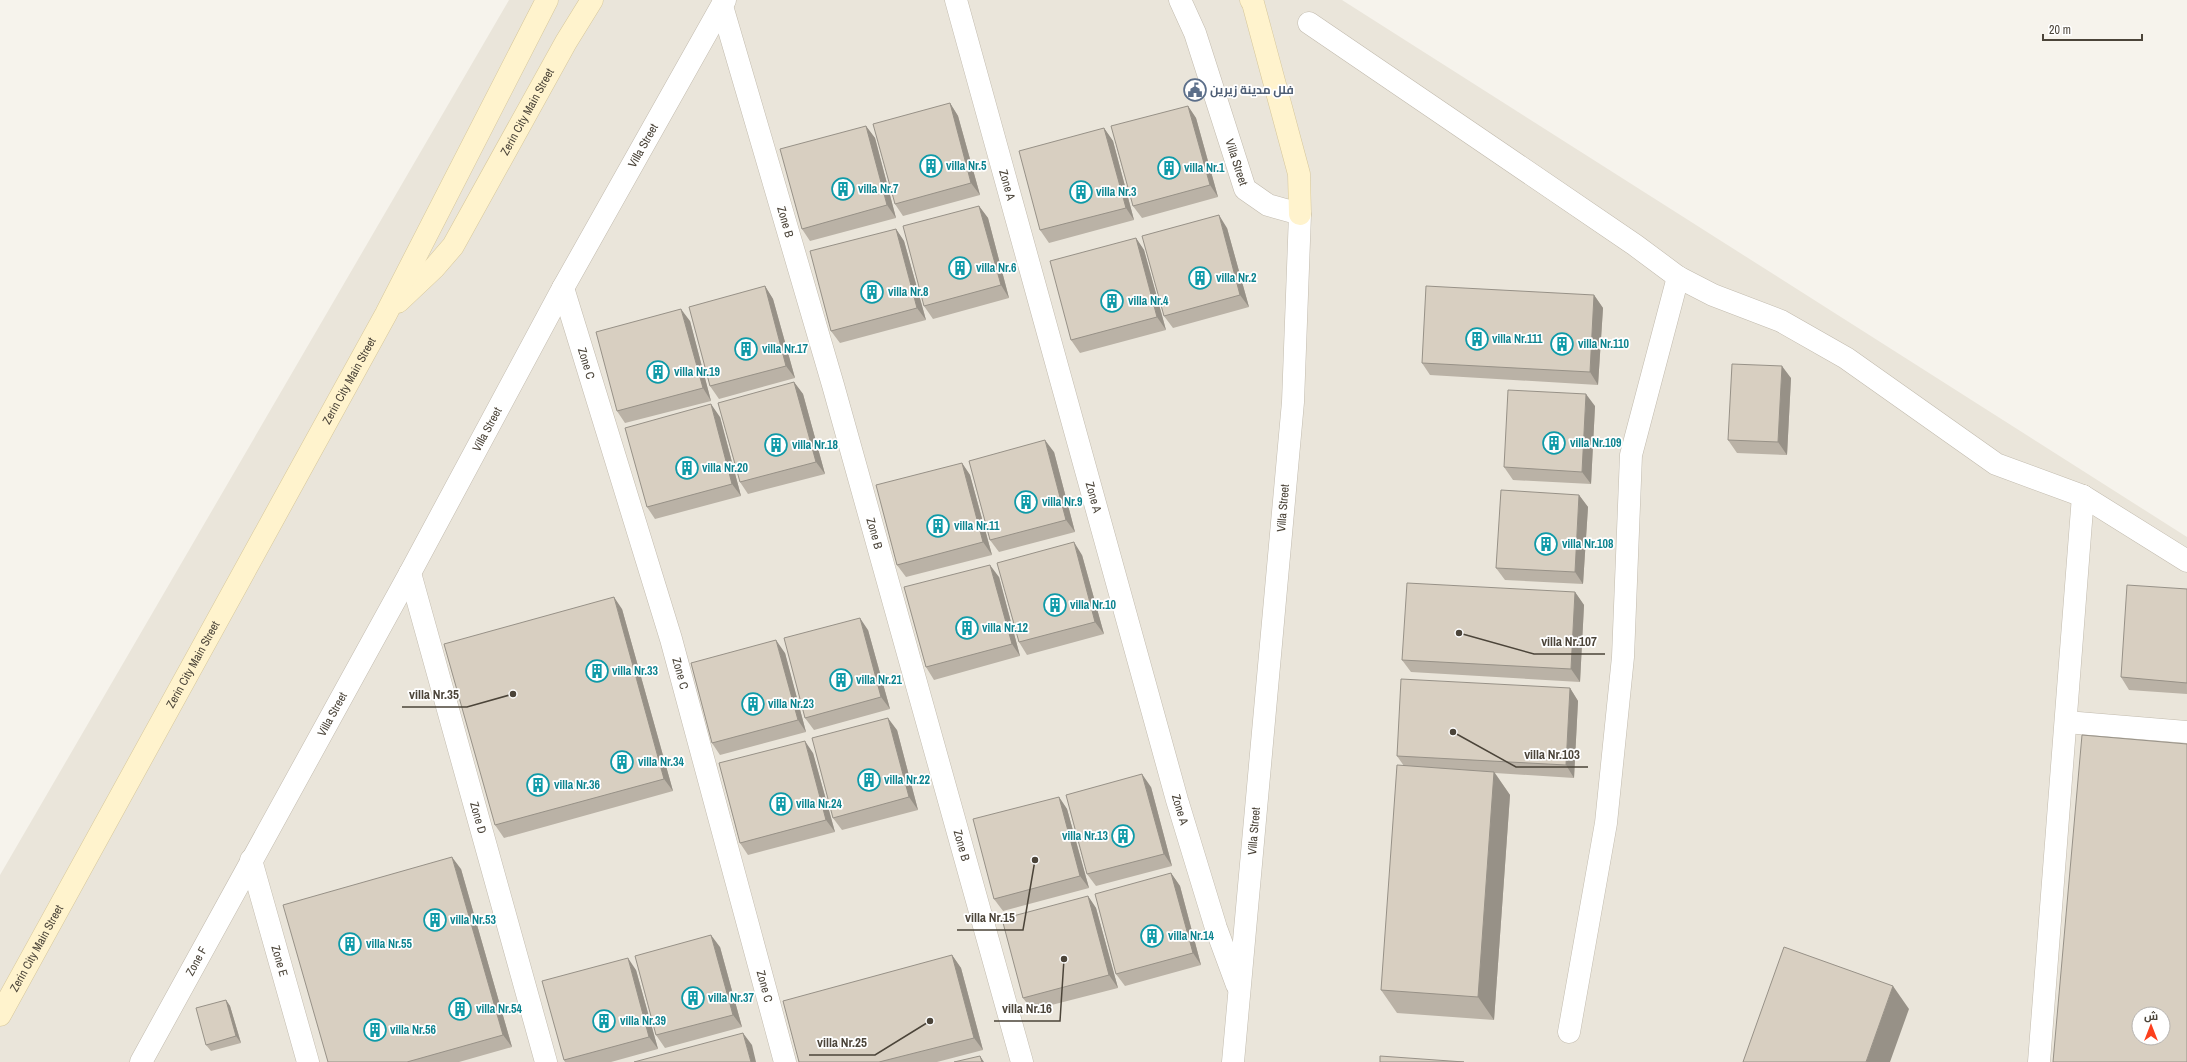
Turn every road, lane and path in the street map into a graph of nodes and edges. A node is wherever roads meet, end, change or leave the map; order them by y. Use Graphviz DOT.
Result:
graph roads {
  1 [pos="547,0"];
  2 [pos="592,0"];
  3 [pos="956,0"];
  4 [pos="1180,0"];
  5 [pos="1250,0"];
  6 [pos="724,3"];
  7 [pos="1309,23"];
  8 [pos="1300,214"];
  9 [pos="1678,277"];
  10 [pos="563,288"];
  11 [pos="386,314"];
  12 [pos="2083,496"];
  13 [pos="2187,561"];
  14 [pos="410,573"];
  15 [pos="2066,722"];
  16 [pos="2187,732"];
  17 [pos="251,860"];
  18 [pos="1239,992"];
  19 [pos="0,1015"];
  20 [pos="1569,1032"];
  21 [pos="141,1062"];
  22 [pos="308,1062"];
  23 [pos="546,1062"];
  24 [pos="785,1062"];
  25 [pos="1022,1062"];
  26 [pos="1234,1062"];
  27 [pos="2039,1062"];
  1 -- 11 [label="street, Zerin City Main Street"];
  2 -- 11 [label="street, Zerin City Main Street"];
  3 -- 18 [label="street, Zone A"];
  4 -- 8 [label="street, Villa Street"];
  5 -- 8 [label="street"];
  6 -- 10 [label="street, Villa Street"];
  6 -- 25 [label="street, Zone B"];
  7 -- 9 [label="street"];
  8 -- 18 [label="street, Villa Street"];
  9 -- 12 [label="street"];
  9 -- 20 [label="street"];
  10 -- 14 [label="street, Villa Street"];
  10 -- 24 [label="street, Zone C"];
  11 -- 19 [label="street, Zerin City Main Street"];
  12 -- 13 [label="street"];
  12 -- 15 [label="street"];
  14 -- 17 [label="street, Villa Street"];
  14 -- 23 [label="street, Zone D"];
  15 -- 16 [label="street"];
  15 -- 27 [label="street"];
  17 -- 21 [label="street, Zone F"];
  17 -- 22 [label="street, Zone E"];
  18 -- 26 [label="street, Villa Street"];
}
